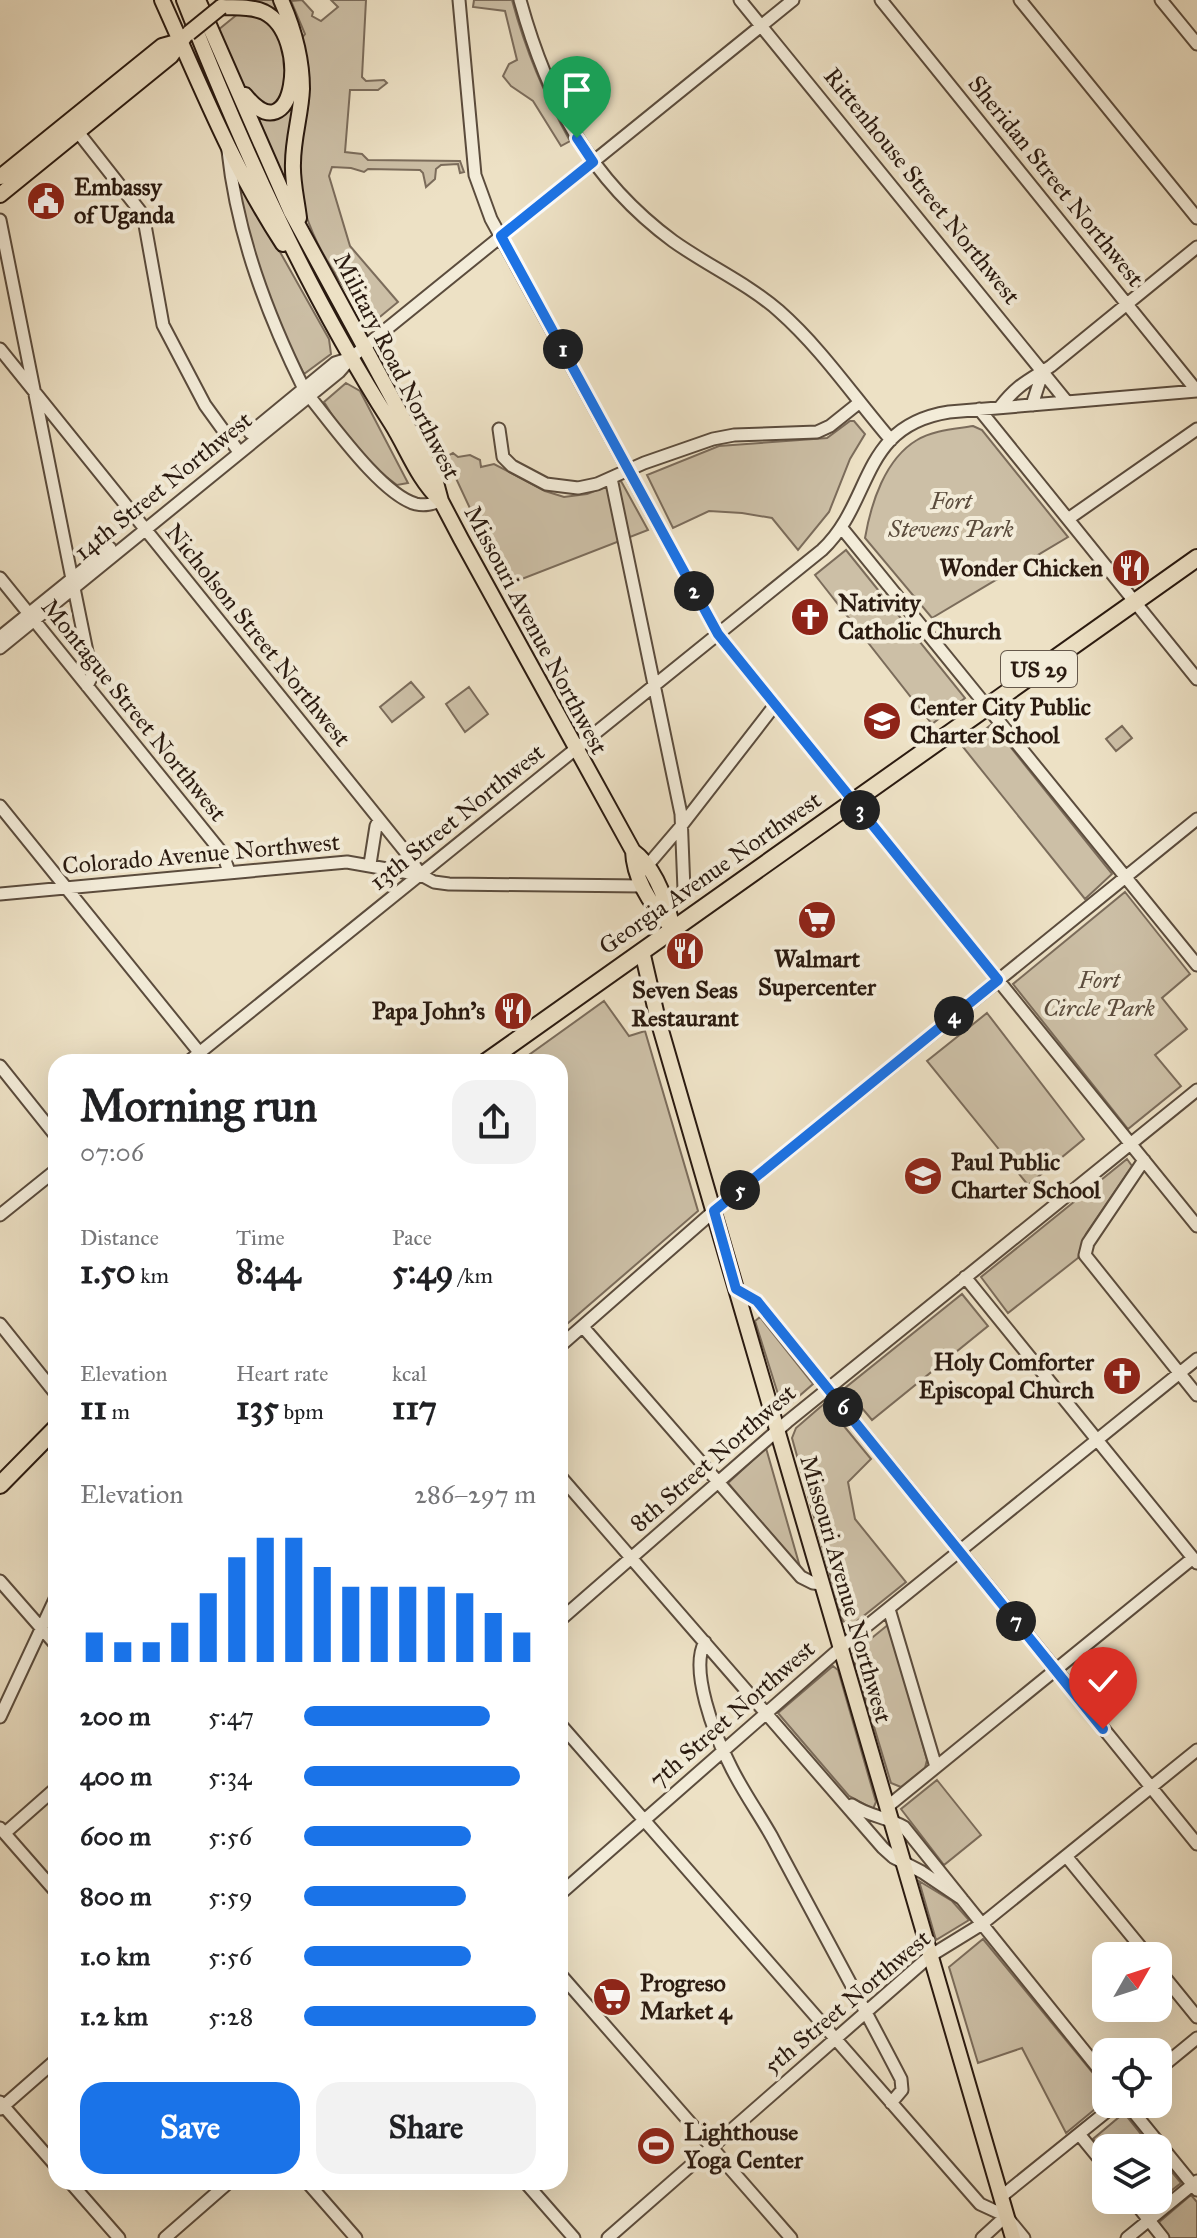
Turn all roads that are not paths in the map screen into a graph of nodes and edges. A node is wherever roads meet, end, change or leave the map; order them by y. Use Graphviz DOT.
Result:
graph roads {
  1 [pos="162,0"];
  2 [pos="184,0"];
  3 [pos="198,0"];
  4 [pos="281,0"];
  5 [pos="459,0"];
  6 [pos="520,0"];
  7 [pos="740,0"];
  8 [pos="793,0"];
  9 [pos="881,0"];
  10 [pos="1020,0"];
  11 [pos="1161,0"];
  12 [pos="225,4"];
  13 [pos="762,25"];
  14 [pos="184,37"];
  15 [pos="1197,44"];
  16 [pos="230,73"];
  17 [pos="74,126"];
  18 [pos="228,144"];
  19 [pos="593,162"];
  20 [pos="0,177"];
  21 [pos="0,195"];
  22 [pos="1197,218"];
  23 [pos="0,220"];
  24 [pos="501,236"];
  25 [pos="305,238"];
  26 [pos="1197,247"];
  27 [pos="323,304"];
  28 [pos="1127,304"];
  29 [pos="365,347"];
  30 [pos="0,349"];
  31 [pos="352,357"];
  32 [pos="1043,371"];
  33 [pos="34,391"];
  34 [pos="1197,391"];
  35 [pos="306,393"];
  36 [pos="860,402"];
  37 [pos="1067,402"];
  38 [pos="1032,405"];
  39 [pos="1000,407"];
  40 [pos="979,409"];
  41 [pos="499,429"];
  42 [pos="1197,429"];
  43 [pos="891,440"];
  44 [pos="237,449"];
  45 [pos="628,469"];
  46 [pos="611,478"];
  47 [pos="441,501"];
  48 [pos="1068,519"];
  49 [pos="142,526"];
  50 [pos="841,527"];
  51 [pos="1197,558"];
  52 [pos="0,578"];
  53 [pos="73,583"];
  54 [pos="1134,601"];
  55 [pos="31,618"];
  56 [pos="718,634"];
  57 [pos="0,637"];
  58 [pos="0,648"];
  59 [pos="1197,679"];
  60 [pos="655,685"];
  61 [pos="87,686"];
  62 [pos="775,705"];
  63 [pos="987,706"];
  64 [pos="575,749"];
  65 [pos="853,801"];
  66 [pos="0,806"];
  67 [pos="379,820"];
  68 [pos="1196,820"];
  69 [pos="682,825"];
  70 [pos="633,851"];
  71 [pos="370,864"];
  72 [pos="647,866"];
  73 [pos="229,872"];
  74 [pos="421,875"];
  75 [pos="1125,877"];
  76 [pos="642,886"];
  77 [pos="66,887"];
  78 [pos="684,890"];
  79 [pos="0,894"];
  80 [pos="673,929"];
  81 [pos="642,951"];
  82 [pos="1197,965"];
  83 [pos="998,980"];
  84 [pos="202,1054"];
  85 [pos="208,1054"];
  86 [pos="497,1054"];
  87 [pos="0,1066"];
  88 [pos="1197,1090"];
  89 [pos="48,1126"];
  90 [pos="1130,1143"];
  91 [pos="1144,1160"];
  92 [pos="48,1176"];
  93 [pos="714,1211"];
  94 [pos="0,1215"];
  95 [pos="1196,1224"];
  96 [pos="965,1277"];
  97 [pos="736,1289"];
  98 [pos="0,1324"];
  99 [pos="583,1327"];
  100 [pos="568,1339"];
  101 [pos="1197,1359"];
  102 [pos="1179,1374"];
  103 [pos="48,1384"];
  104 [pos="828,1388"];
  105 [pos="1197,1395"];
  106 [pos="777,1431"];
  107 [pos="48,1436"];
  108 [pos="1097,1440"];
  109 [pos="718,1482"];
  110 [pos="0,1485"];
  111 [pos="568,1485"];
  112 [pos="960,1551"];
  113 [pos="632,1558"];
  114 [pos="1195,1561"];
  115 [pos="0,1581"];
  116 [pos="822,1584"];
  117 [pos="889,1609"];
  118 [pos="568,1613"];
  119 [pos="48,1614"];
  120 [pos="41,1628"];
  121 [pos="48,1636"];
  122 [pos="705,1642"];
  123 [pos="841,1649"];
  124 [pos="1055,1670"];
  125 [pos="767,1713"];
  126 [pos="0,1717"];
  127 [pos="568,1733"];
  128 [pos="1197,1750"];
  129 [pos="724,1751"];
  130 [pos="936,1767"];
  131 [pos="1151,1787"];
  132 [pos="48,1794"];
  133 [pos="841,1798"];
  134 [pos="889,1813"];
  135 [pos="644,1820"];
  136 [pos="2,1830"];
  137 [pos="1197,1844"];
  138 [pos="1066,1856"];
  139 [pos="903,1861"];
  140 [pos="48,1883"];
  141 [pos="568,1887"];
  142 [pos="962,1899"];
  143 [pos="982,1924"];
  144 [pos="1137,1942"];
  145 [pos="930,1956"];
  146 [pos="568,1983"];
  147 [pos="1172,1986"];
  148 [pos="867,2012"];
  149 [pos="1197,2017"];
  150 [pos="1197,2038"];
  151 [pos="836,2040"];
  152 [pos="1172,2059"];
  153 [pos="1092,2061"];
  154 [pos="48,2067"];
  155 [pos="891,2103"];
  156 [pos="1,2106"];
  157 [pos="1099,2118"];
  158 [pos="1139,2118"];
  159 [pos="1079,2134"];
  160 [pos="712,2148"];
  161 [pos="1092,2150"];
  162 [pos="48,2157"];
  163 [pos="1195,2185"];
  164 [pos="77,2190"];
  165 [pos="220,2190"];
  166 [pos="314,2190"];
  167 [pos="532,2190"];
  168 [pos="1002,2196"];
  169 [pos="1144,2214"];
  170 [pos="1006,2216"];
  171 [pos="1149,2220"];
  172 [pos="119,2238"];
  173 [pos="165,2238"];
  174 [pos="356,2238"];
  175 [pos="574,2238"];
  176 [pos="608,2238"];
  177 [pos="791,2238"];
  178 [pos="982,2238"];
  179 [pos="1013,2238"];
  180 [pos="1024,2238"];
  181 [pos="1127,2238"];
  182 [pos="1163,2238"];
  1 -- 14 [label="main road, Missouri Avenue Northwest"];
  2 -- 27 [label="main road, Military Road Northwest"];
  3 -- 16 [label="main road, Military Road Northwest"];
  4 -- 25 [label="main road"];
  5 -- 24 [label="street"];
  6 -- 19 [label="street"];
  7 -- 13 [label="street, Rittenhouse Street Northwest"];
  8 -- 13 [label="street, 14th Street Northwest"];
  9 -- 28 [label="street, Sheridan Street Northwest"];
  10 -- 22 [label="street"];
  11 -- 15 [label="street"];
  12 -- 14 [label="main road, bridge"];
  12 -- 16 [label="main road"];
  13 -- 19 [label="street, 14th Street Northwest"];
  13 -- 32 [label="street, Rittenhouse Street Northwest"];
  14 -- 17 [label="main road"];
  14 -- 18 [label="main road, Missouri Avenue Northwest"];
  16 -- 25 [label="main road, Military Road Northwest"];
  17 -- 20 [label="main road"];
  17 -- 21 [label="main road"];
  17 -- 44 [label="street"];
  18 -- 27 [label="main road"];
  18 -- 35 [label="street, Missouri Avenue Northwest"];
  19 -- 24 [label="street, 14th Street Northwest"];
  19 -- 36 [label="street"];
  23 -- 33 [label="street"];
  24 -- 29 [label="street, 14th Street Northwest"];
  24 -- 45 [label="street"];
  25 -- 29 [label="main road, Military Road Northwest"];
  26 -- 28 [label="street"];
  27 -- 31 [label="main road, Military Road Northwest"];
  28 -- 32 [label="street"];
  28 -- 34 [label="street, Sheridan Street Northwest"];
  29 -- 31 [label="street, 14th Street Northwest"];
  29 -- 47 [label="main road, Military Road Northwest"];
  30 -- 33 [label="street, Nicholson Street Northwest"];
  31 -- 35 [label="street, 14th Street Northwest"];
  31 -- 47 [label="main road, Military Road Northwest"];
  32 -- 37 [label="street, Rittenhouse Street Northwest"];
  32 -- 38 [label="street"];
  32 -- 39 [label="street"];
  33 -- 49 [label="street, Nicholson Street Northwest"];
  33 -- 53 [label="street"];
  34 -- 37 [label="street, 13th Street Northwest"];
  35 -- 44 [label="street, 14th Street Northwest"];
  35 -- 47 [label="street, Missouri Avenue Northwest"];
  36 -- 43 [label="street"];
  36 -- 45 [label="street"];
  37 -- 38 [label="street, 13th Street Northwest"];
  38 -- 39 [label="street, 13th Street Northwest"];
  39 -- 40 [label="street, 13th Street Northwest"];
  40 -- 43 [label="street, 13th Street Northwest"];
  40 -- 48 [label="street"];
  41 -- 46 [label="street"];
  42 -- 48 [label="street"];
  43 -- 50 [label="street, 13th Street Northwest"];
  44 -- 49 [label="street, 14th Street Northwest"];
  45 -- 46 [label="street"];
  45 -- 56 [label="street"];
  46 -- 60 [label="street"];
  47 -- 64 [label="main road, Missouri Avenue Northwest"];
  48 -- 54 [label="street"];
  49 -- 53 [label="street, 14th Street Northwest"];
  49 -- 67 [label="street, Nicholson Street Northwest"];
  50 -- 56 [label="street, 13th Street Northwest"];
  50 -- 63 [label="street"];
  51 -- 54 [label="highway, Georgia Avenue Northwest / US 29"];
  52 -- 55 [label="street, Montague Street Northwest"];
  53 -- 55 [label="street, 14th Street Northwest"];
  53 -- 61 [label="street"];
  54 -- 59 [label="street"];
  54 -- 63 [label="highway, Georgia Avenue Northwest / US 29"];
  55 -- 57 [label="street, 14th Street Northwest"];
  55 -- 58 [label="street, 14th Street Northwest"];
  55 -- 61 [label="street, Montague Street Northwest"];
  56 -- 60 [label="street, 13th Street Northwest"];
  56 -- 62 [label="street"];
  60 -- 64 [label="street, 13th Street Northwest"];
  60 -- 69 [label="street"];
  61 -- 73 [label="street, Montague Street Northwest"];
  62 -- 65 [label="street"];
  62 -- 69 [label="street"];
  63 -- 65 [label="highway, Georgia Avenue Northwest / US 29"];
  63 -- 75 [label="street"];
  64 -- 70 [label="main road, Missouri Avenue Northwest"];
  64 -- 74 [label="street, 13th Street Northwest"];
  65 -- 80 [label="highway, Georgia Avenue Northwest / US 29"];
  65 -- 83 [label="street"];
  66 -- 77 [label="street"];
  67 -- 71 [label="street"];
  67 -- 74 [label="street, Nicholson Street Northwest"];
  68 -- 75 [label="street"];
  69 -- 72 [label="street"];
  69 -- 78 [label="street"];
  70 -- 72 [label="main road, Missouri Avenue Northwest"];
  70 -- 76 [label="main road, Missouri Avenue Northwest"];
  71 -- 73 [label="street, Colorado Avenue Northwest"];
  71 -- 74 [label="street, Colorado Avenue Northwest"];
  72 -- 80 [label="main road, Missouri Avenue Northwest"];
  73 -- 77 [label="street, Colorado Avenue Northwest"];
  74 -- 76 [label="street, Colorado Avenue Northwest"];
  74 -- 85 [label="street, 13th Street Northwest"];
  75 -- 82 [label="street"];
  75 -- 83 [label="street"];
  76 -- 80 [label="main road, Missouri Avenue Northwest"];
  77 -- 79 [label="street, Colorado Avenue Northwest"];
  77 -- 84 [label="street"];
  80 -- 81 [label="highway, Georgia Avenue Northwest / US 29"];
  81 -- 86 [label="highway, Georgia Avenue Northwest / US 29"];
  81 -- 93 [label="main road, Missouri Avenue Northwest"];
  83 -- 90 [label="street"];
  83 -- 93 [label="street"];
  87 -- 89 [label="street"];
  88 -- 90 [label="street, 8th Street Northwest"];
  90 -- 91 [label="street"];
  90 -- 96 [label="street, 8th Street Northwest"];
  91 -- 95 [label="street"];
  91 -- 102 [label="street"];
  92 -- 94 [label="street"];
  93 -- 97 [label="main road, Missouri Avenue Northwest"];
  93 -- 99 [label="street"];
  96 -- 104 [label="street, 8th Street Northwest"];
  96 -- 108 [label="street"];
  97 -- 104 [label="street"];
  97 -- 106 [label="main road, Missouri Avenue Northwest"];
  98 -- 103 [label="street"];
  99 -- 100 [label="street"];
  99 -- 109 [label="street"];
  101 -- 102 [label="street, 7th Street Northwest"];
  102 -- 105 [label="street"];
  102 -- 108 [label="street, 7th Street Northwest"];
  104 -- 106 [label="street, 8th Street Northwest"];
  104 -- 112 [label="street"];
  106 -- 109 [label="street, 8th Street Northwest"];
  106 -- 116 [label="main road, Missouri Avenue Northwest"];
  107 -- 110 [label="highway"];
  108 -- 112 [label="street, 7th Street Northwest"];
  108 -- 114 [label="street"];
  109 -- 113 [label="street, 8th Street Northwest"];
  109 -- 116 [label="street"];
  111 -- 113 [label="street"];
  112 -- 117 [label="street, 7th Street Northwest"];
  112 -- 124 [label="street"];
  113 -- 118 [label="street, 8th Street Northwest"];
  113 -- 122 [label="street"];
  114 -- 124 [label="street"];
  115 -- 120 [label="street"];
  116 -- 123 [label="main road, Missouri Avenue Northwest"];
  117 -- 123 [label="street, 7th Street Northwest"];
  117 -- 130 [label="street"];
  119 -- 120 [label="street"];
  120 -- 121 [label="street"];
  120 -- 126 [label="street"];
  122 -- 125 [label="street"];
  122 -- 129 [label="street"];
  123 -- 125 [label="street, 7th Street Northwest"];
  123 -- 134 [label="main road, Missouri Avenue Northwest"];
  124 -- 130 [label="street"];
  124 -- 131 [label="street"];
  125 -- 129 [label="street, 7th Street Northwest"];
  125 -- 133 [label="street"];
  127 -- 135 [label="street"];
  128 -- 131 [label="street, 5th Street Northwest"];
  129 -- 135 [label="street, 7th Street Northwest"];
  129 -- 148 [label="street"];
  130 -- 134 [label="street"];
  131 -- 137 [label="street"];
  131 -- 138 [label="street, 5th Street Northwest"];
  132 -- 136 [label="street"];
  133 -- 134 [label="street"];
  133 -- 139 [label="street"];
  134 -- 139 [label="main road, Missouri Avenue Northwest"];
  134 -- 142 [label="street"];
  135 -- 141 [label="street, 7th Street Northwest"];
  135 -- 151 [label="street"];
  136 -- 140 [label="street"];
  138 -- 143 [label="street, 5th Street Northwest"];
  138 -- 144 [label="street"];
  139 -- 142 [label="street"];
  139 -- 145 [label="main road, Missouri Avenue Northwest"];
  142 -- 143 [label="street"];
  143 -- 145 [label="street, 5th Street Northwest"];
  143 -- 153 [label="street"];
  145 -- 148 [label="street, 5th Street Northwest"];
  145 -- 168 [label="main road, Missouri Avenue Northwest"];
  146 -- 160 [label="street"];
  147 -- 149 [label="street"];
  148 -- 151 [label="street, 5th Street Northwest"];
  148 -- 155 [label="street"];
  150 -- 152 [label="street"];
  151 -- 155 [label="street"];
  151 -- 160 [label="street, 5th Street Northwest"];
  154 -- 156 [label="street"];
  155 -- 170 [label="street"];
  156 -- 162 [label="street"];
  157 -- 159 [label="street"];
  158 -- 163 [label="street"];
  159 -- 161 [label="street"];
  159 -- 168 [label="street"];
  160 -- 176 [label="street, 5th Street Northwest"];
  160 -- 177 [label="street"];
  163 -- 171 [label="street"];
  164 -- 172 [label="street"];
  165 -- 173 [label="street"];
  166 -- 174 [label="street"];
  167 -- 175 [label="street"];
  168 -- 170 [label="main road, Missouri Avenue Northwest"];
  169 -- 171 [label="street"];
  170 -- 178 [label="street"];
  170 -- 179 [label="main road, Missouri Avenue Northwest"];
  170 -- 180 [label="street"];
  171 -- 181 [label="street"];
  171 -- 182 [label="street"];
}
